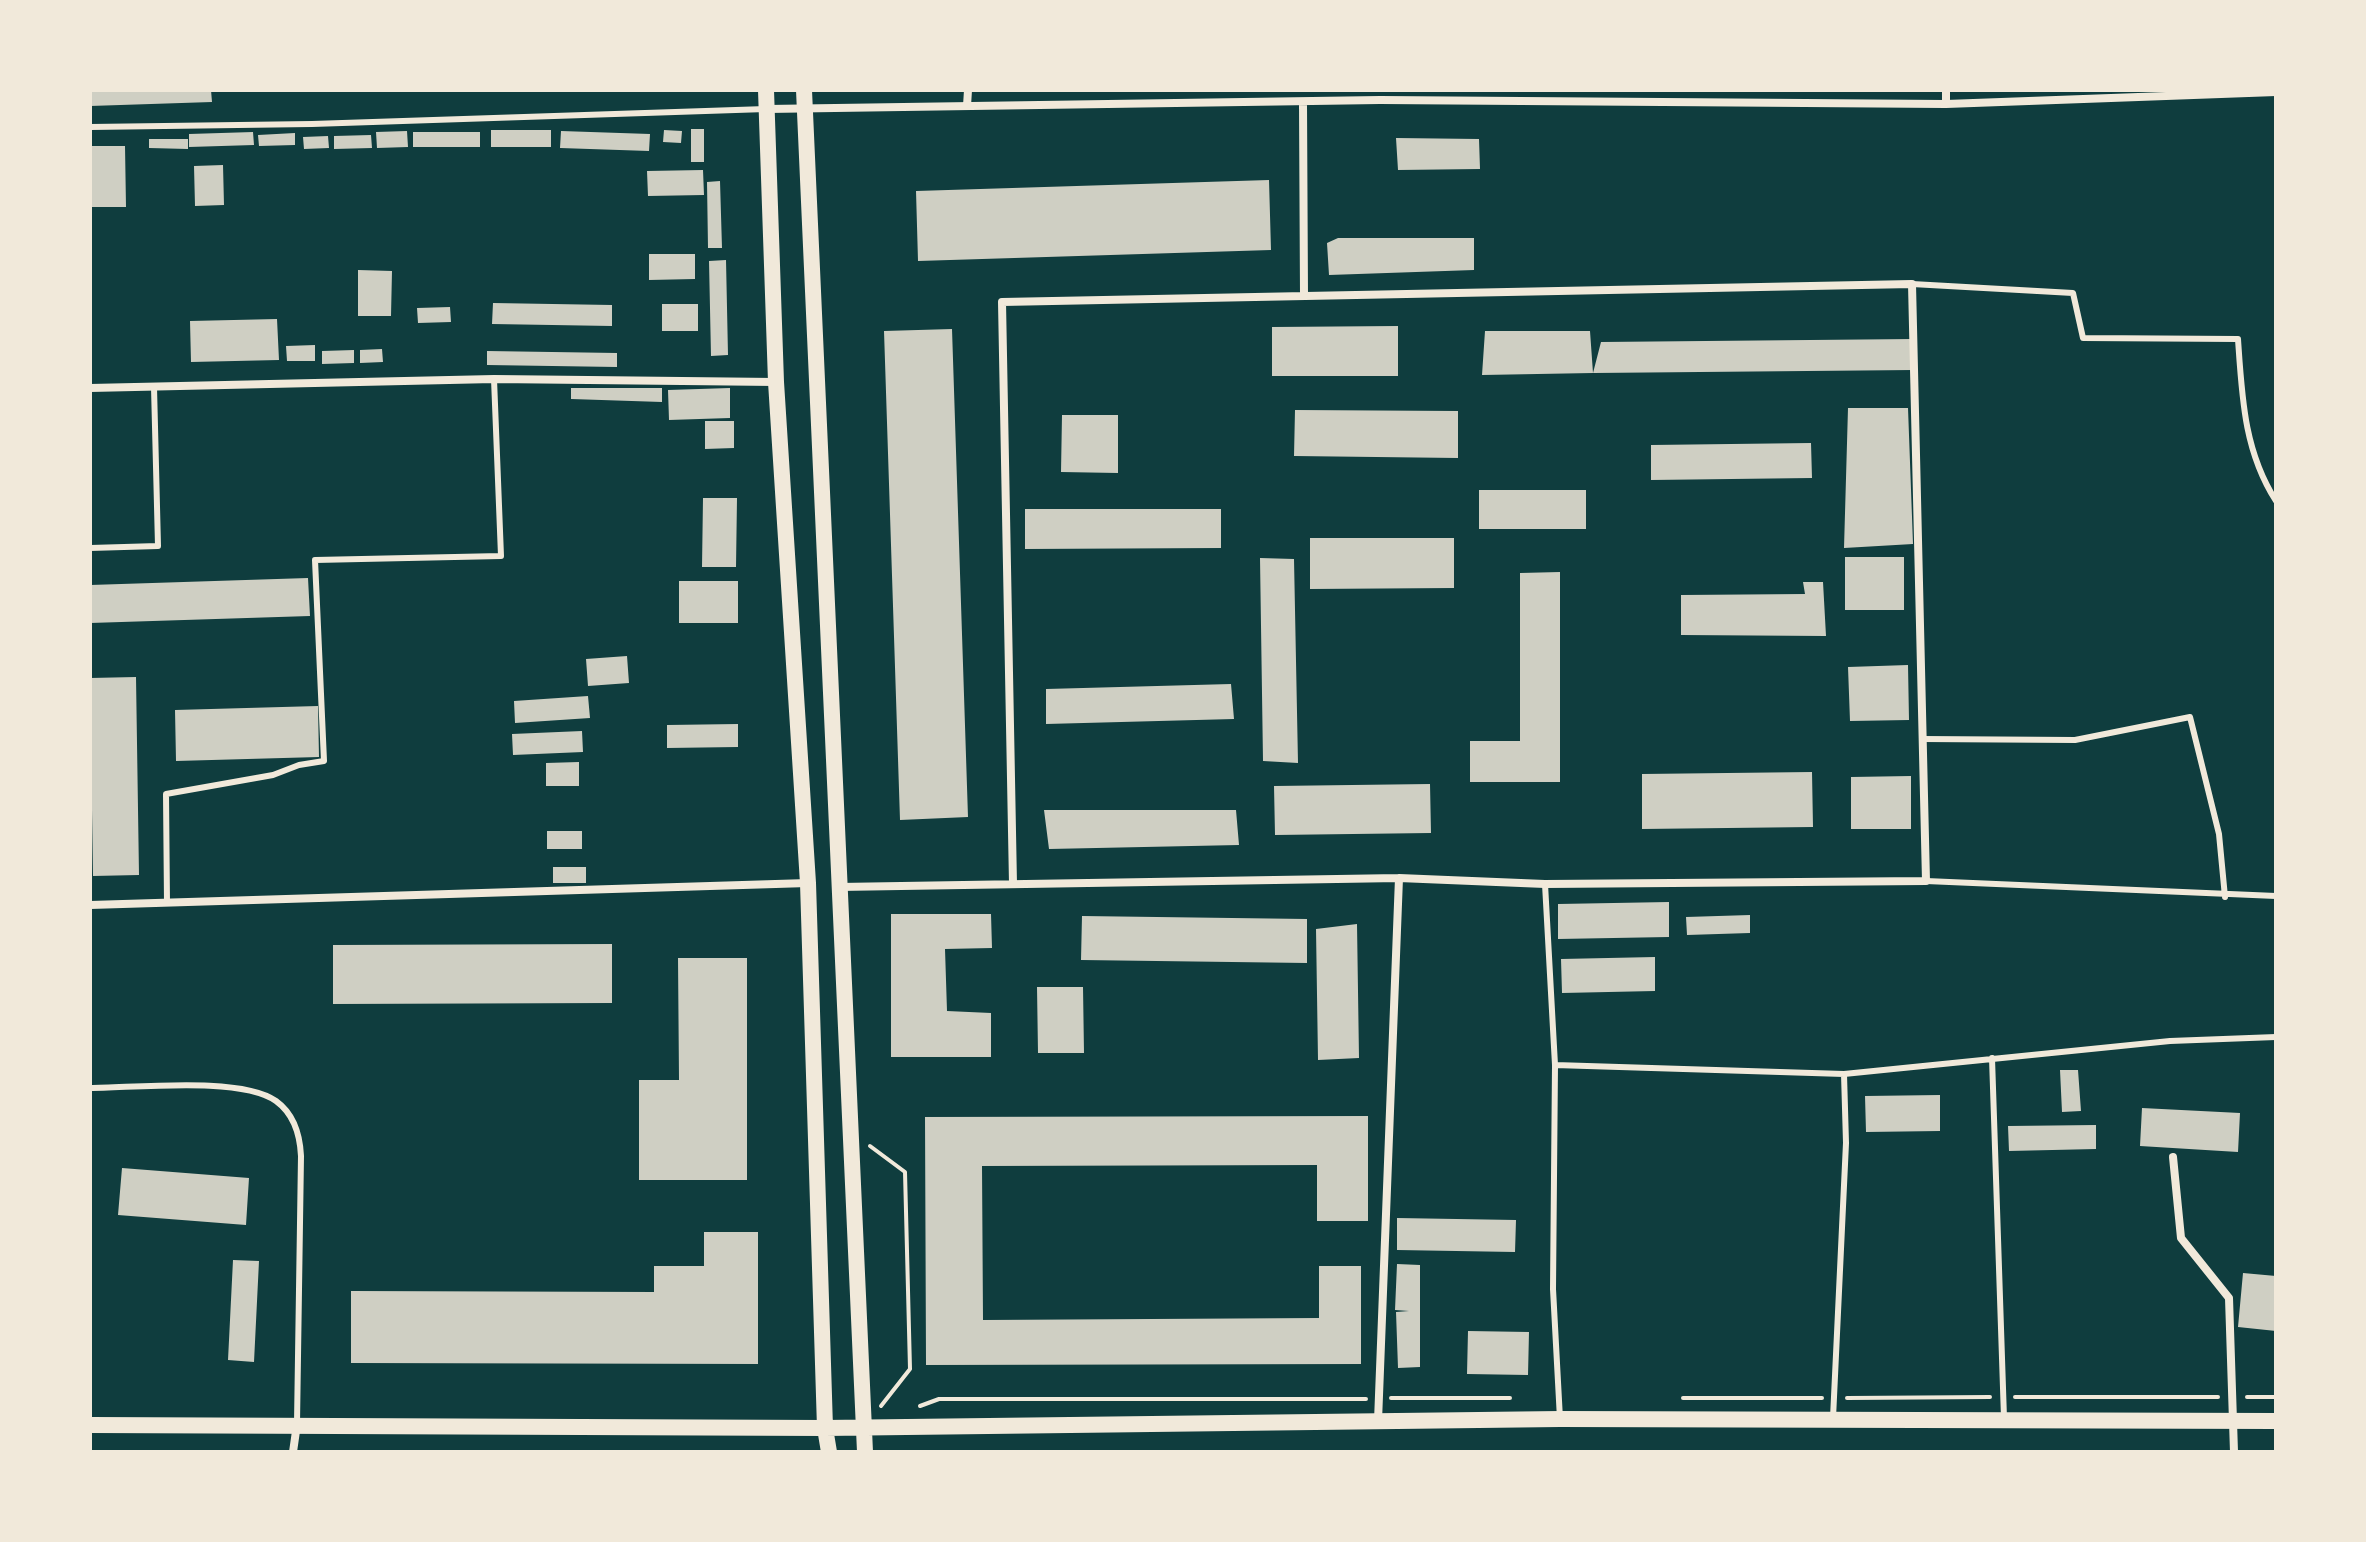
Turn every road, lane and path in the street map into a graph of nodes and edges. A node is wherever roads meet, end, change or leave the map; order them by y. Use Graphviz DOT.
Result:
graph roads {
  1 [pos="766,90"];
  2 [pos="804,90"];
  3 [pos="968,90"];
  4 [pos="1946,90"];
  5 [pos="2276,92"];
  6 [pos="1380,95"];
  7 [pos="1303,103"];
  8 [pos="1946,104"];
  9 [pos="967,106"];
  10 [pos="766,109"];
  11 [pos="805,109"];
  12 [pos="90,127"];
  13 [pos="1912,284"];
  14 [pos="1304,296"];
  15 [pos="494,379"];
  16 [pos="776,382"];
  17 [pos="154,387"];
  18 [pos="90,388"];
  19 [pos="2276,501"];
  20 [pos="90,548"];
  21 [pos="1922,739"];
  22 [pos="1399,878"];
  23 [pos="1926,881"];
  24 [pos="808,883"];
  25 [pos="1013,884"];
  26 [pos="1545,884"];
  27 [pos="839,887"];
  28 [pos="2276,896"];
  29 [pos="2225,897"];
  30 [pos="167,903"];
  31 [pos="90,905"];
  32 [pos="2276,1037"];
  33 [pos="1992,1058"];
  34 [pos="1555,1065"];
  35 [pos="1844,1074"];
  36 [pos="90,1088"];
  37 [pos="851,1131"];
  38 [pos="2173,1157"];
  39 [pos="1560,1419"];
  40 [pos="1833,1421"];
  41 [pos="2004,1421"];
  42 [pos="2234,1421"];
  43 [pos="2276,1421"];
  44 [pos="1378,1422"];
  45 [pos="297,1423"];
  46 [pos="90,1425"];
  47 [pos="866,1427"];
  48 [pos="825,1428"];
  49 [pos="293,1452"];
  50 [pos="829,1452"];
  51 [pos="865,1452"];
  52 [pos="2234,1452"];
  1 -- 10 [label="main road"];
  2 -- 11 [label="main road"];
  3 -- 9 [label="street"];
  4 -- 8 [label="street"];
  5 -- 8 [label="street"];
  6 -- 7 [label="street"];
  6 -- 8 [label="street"];
  7 -- 9 [label="street"];
  7 -- 14 [label="street"];
  9 -- 11 [label="street"];
  10 -- 11 [label="street"];
  10 -- 12 [label="lane"];
  10 -- 16 [label="main road"];
  11 -- 27 [label="main road"];
  13 -- 14 [label="street"];
  13 -- 19 [label="lane"];
  13 -- 21 [label="street"];
  14 -- 25 [label="street"];
  15 -- 16 [label="street"];
  15 -- 17 [label="street"];
  15 -- 30 [label="lane"];
  16 -- 24 [label="main road"];
  17 -- 18 [label="street"];
  17 -- 20 [label="lane"];
  21 -- 23 [label="street"];
  21 -- 29 [label="lane"];
  22 -- 25 [label="street"];
  22 -- 26 [label="street"];
  22 -- 44 [label="street"];
  23 -- 26 [label="street"];
  23 -- 29 [label="lane"];
  24 -- 30 [label="street"];
  24 -- 48 [label="main road"];
  25 -- 27 [label="street"];
  26 -- 34 [label="lane"];
  27 -- 37 [label="main road"];
  28 -- 29 [label="lane"];
  30 -- 31 [label="street"];
  32 -- 33 [label="lane"];
  33 -- 35 [label="lane"];
  33 -- 41 [label="lane"];
  34 -- 35 [label="lane"];
  34 -- 39 [label="lane"];
  35 -- 40 [label="lane"];
  36 -- 45 [label="lane"];
  37 -- 47 [label="main road"];
  37 -- 47 [label="path"];
  38 -- 42 [label="street"];
  39 -- 40 [label="main road"];
  39 -- 44 [label="main road"];
  40 -- 41 [label="main road"];
  41 -- 42 [label="main road"];
  42 -- 43 [label="main road"];
  42 -- 52 [label="street"];
  44 -- 47 [label="main road"];
  45 -- 46 [label="main road"];
  45 -- 48 [label="main road"];
  45 -- 49 [label="street"];
  47 -- 48 [label="main road"];
  47 -- 51 [label="main road"];
  48 -- 50 [label="main road"];
}
